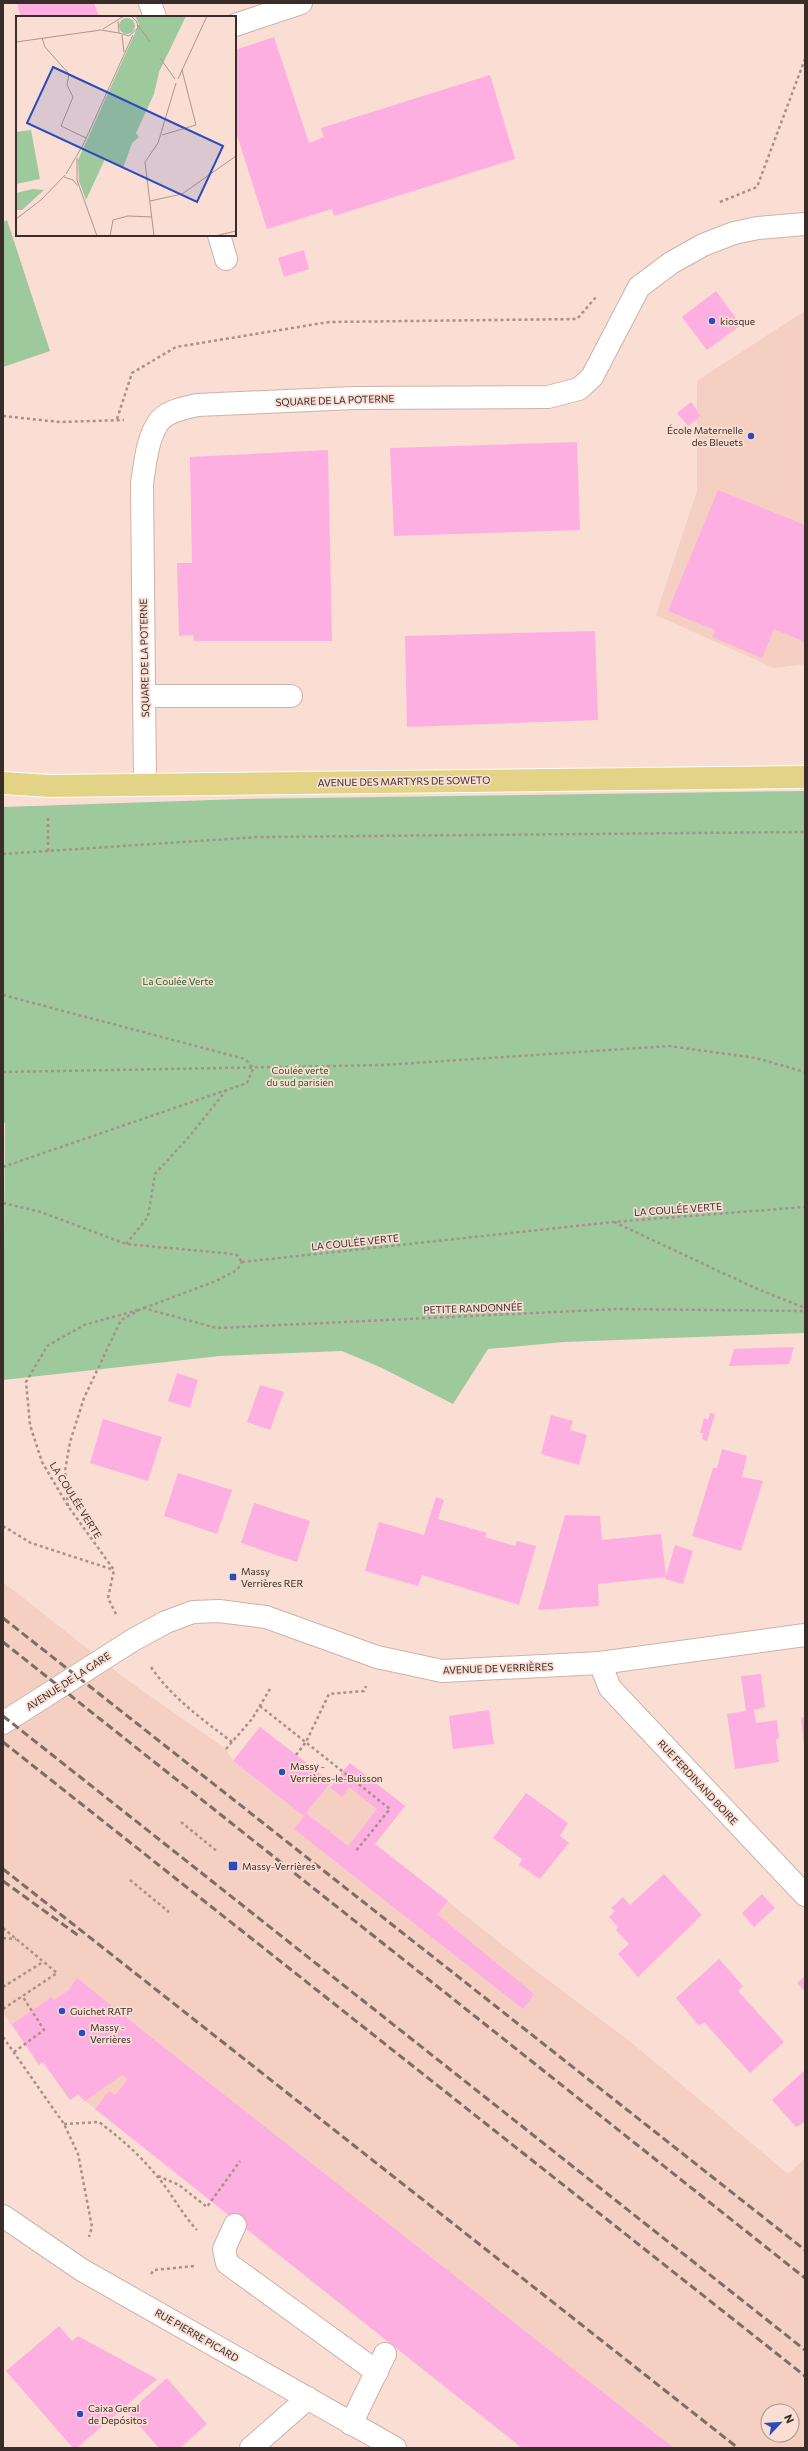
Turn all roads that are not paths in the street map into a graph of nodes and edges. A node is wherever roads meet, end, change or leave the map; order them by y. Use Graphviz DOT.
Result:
graph roads {
  1 [pos="150,3"];
  2 [pos="301,3"];
  3 [pos="155,16"];
  4 [pos="236,25"];
  5 [pos="805,224"];
  6 [pos="219,236"];
  7 [pos="226,259"];
  8 [pos="145,696"];
  9 [pos="290,696"];
  10 [pos="805,777"];
  11 [pos="3,783"];
  12 [pos="145,784"];
  13 [pos="805,1635"];
  14 [pos="133,1640"];
  15 [pos="600,1663"];
  16 [pos="3,1723"];
  17 [pos="805,1895"];
  18 [pos="3,2216"];
  19 [pos="235,2225"];
  20 [pos="308,2398"];
  21 [pos="352,2424"];
  22 [pos="251,2448"];
  23 [pos="395,2448"];
  1 -- 3 [label="street"];
  2 -- 4 [label="street"];
  5 -- 8 [label="street, SQUARE DE LA POTERNE"];
  6 -- 7 [label="street"];
  8 -- 9 [label="street"];
  8 -- 12 [label="street, SQUARE DE LA POTERNE"];
  10 -- 12 [label="main road, AVENUE DES MARTYRS DE SOWETO"];
  11 -- 12 [label="main road, AVENUE DES MARTYRS DE SOWETO"];
  13 -- 15 [label="street, AVENUE DE VERRIÈRES"];
  14 -- 15 [label="street, AVENUE DE VERRIÈRES"];
  14 -- 16 [label="street, AVENUE DE LA GARE"];
  15 -- 17 [label="street, RUE FERDINAND BOIRE"];
  18 -- 20 [label="street, RUE PIERRE PICARD"];
  19 -- 21 [label="street"];
  20 -- 21 [label="street, RUE PIERRE PICARD"];
  20 -- 22 [label="street"];
  21 -- 23 [label="street, RUE PIERRE PICARD"];
}
